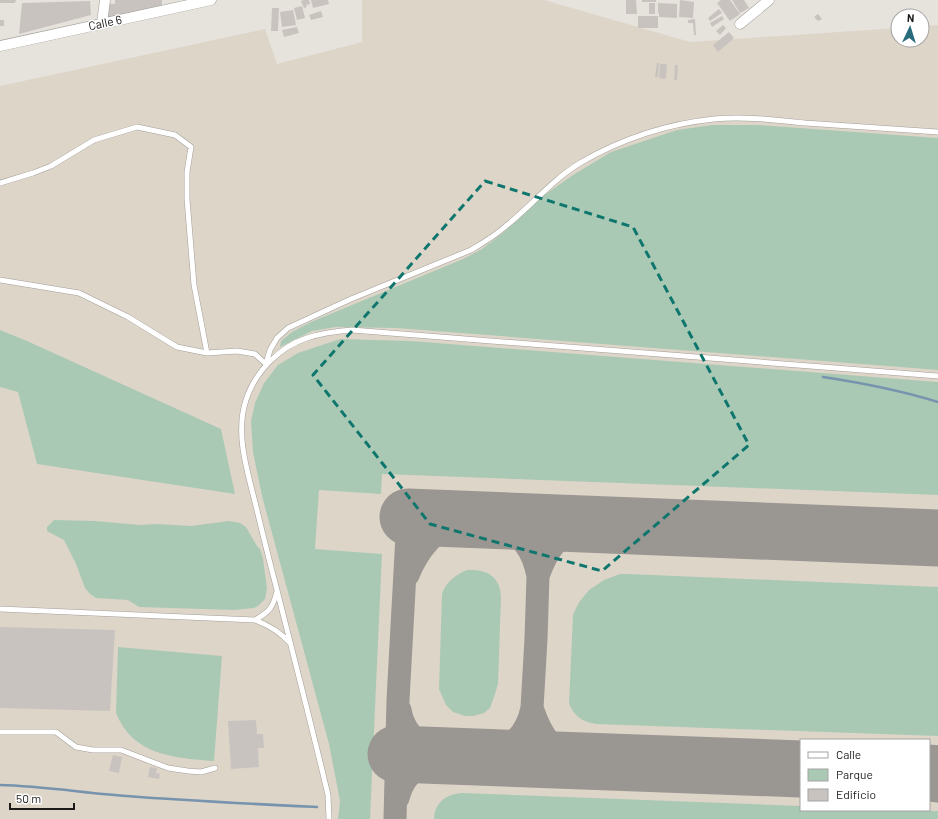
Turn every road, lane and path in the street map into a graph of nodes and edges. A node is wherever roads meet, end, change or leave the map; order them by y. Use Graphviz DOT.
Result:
graph roads {
  1 [pos="105,0"];
  2 [pos="211,0"];
  3 [pos="769,0"];
  4 [pos="102,23"];
  5 [pos="740,24"];
  6 [pos="0,46"];
  7 [pos="938,132"];
  8 [pos="0,183"];
  9 [pos="0,280"];
  10 [pos="206,353"];
  11 [pos="266,364"];
  12 [pos="938,376"];
  13 [pos="277,590"];
  14 [pos="0,609"];
  15 [pos="255,620"];
  16 [pos="290,643"];
  17 [pos="0,732"];
  18 [pos="215,768"];
  19 [pos="329,819"];
  1 -- 4 [label="street"];
  2 -- 4 [label="street, Calle 6"];
  3 -- 5 [label="street"];
  4 -- 6 [label="street, Calle 6"];
  7 -- 11 [label="lane"];
  8 -- 10 [label="lane"];
  9 -- 10 [label="lane"];
  10 -- 11 [label="lane"];
  11 -- 12 [label="lane"];
  11 -- 13 [label="lane"];
  13 -- 15 [label="lane"];
  13 -- 16 [label="lane"];
  14 -- 15 [label="lane"];
  15 -- 16 [label="lane"];
  16 -- 19 [label="lane"];
  17 -- 18 [label="lane"];
}
